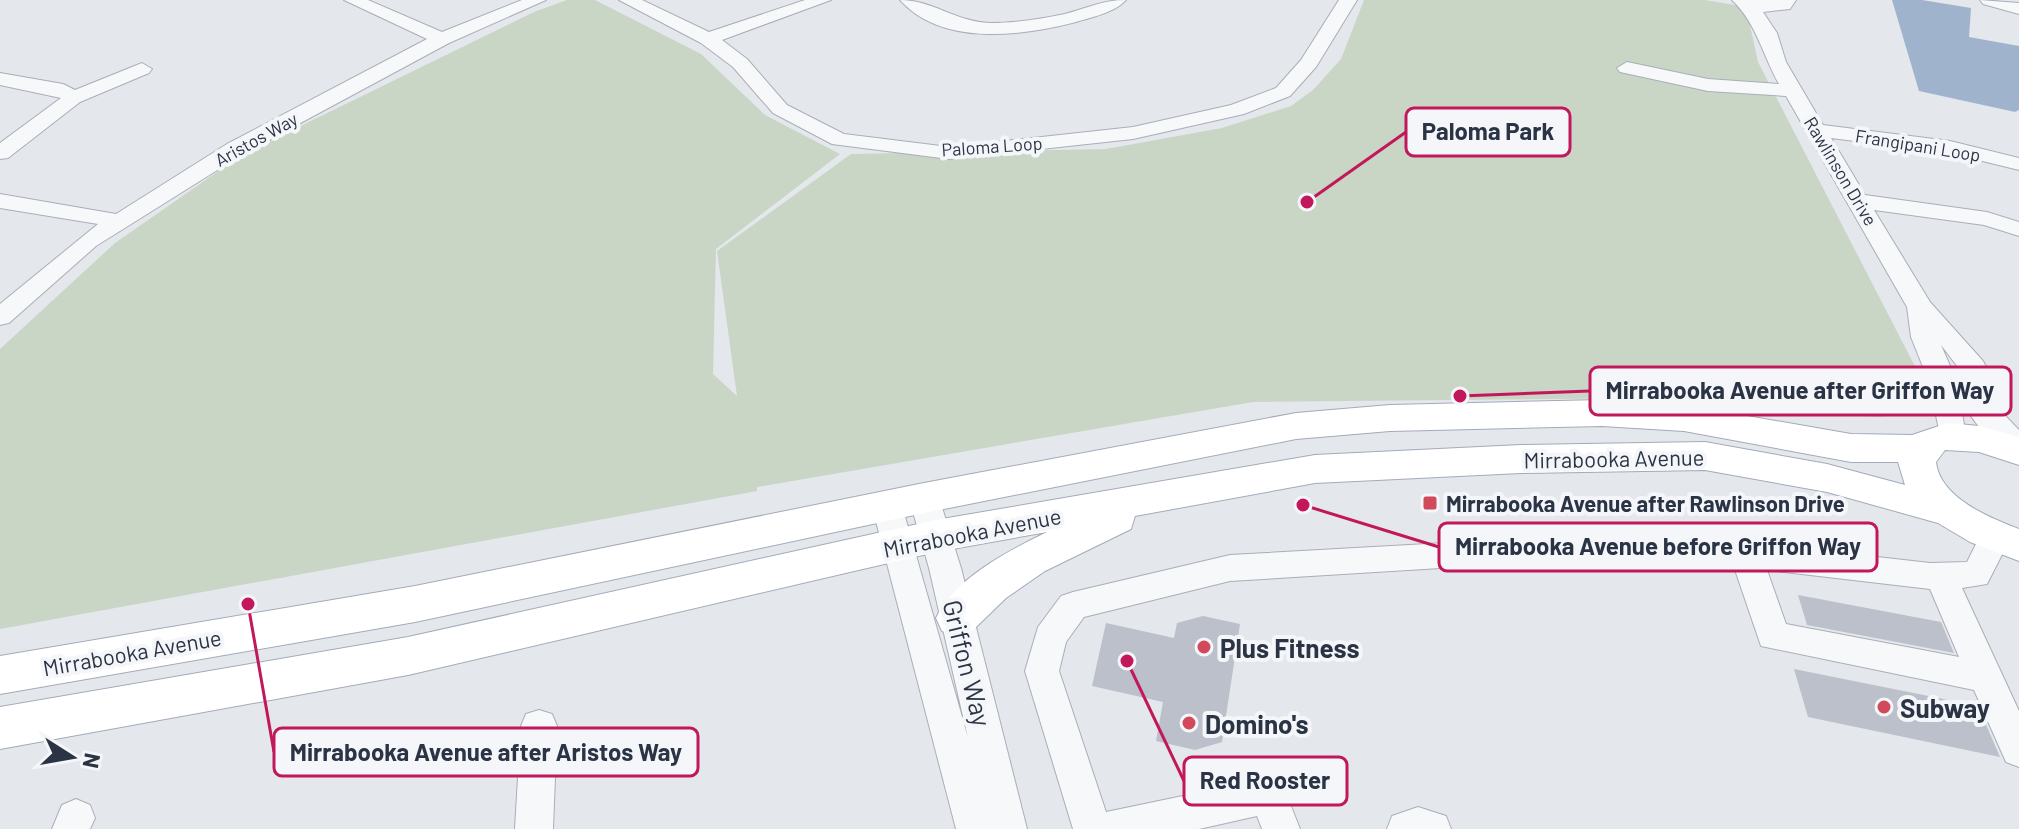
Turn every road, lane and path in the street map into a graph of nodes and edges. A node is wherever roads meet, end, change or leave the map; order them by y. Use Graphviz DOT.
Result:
graph roads {
  1 [pos="353,0"];
  2 [pos="537,0"];
  3 [pos="628,0"];
  4 [pos="822,0"];
  5 [pos="909,0"];
  6 [pos="1117,0"];
  7 [pos="1348,0"];
  8 [pos="1989,0"];
  9 [pos="1744,2"];
  10 [pos="1782,4"];
  11 [pos="2019,9"];
  12 [pos="1768,33"];
  13 [pos="442,39"];
  14 [pos="708,39"];
  15 [pos="1627,68"];
  16 [pos="142,69"];
  17 [pos="0,79"];
  18 [pos="1794,91"];
  19 [pos="73,98"];
  20 [pos="1817,130"];
  21 [pos="0,153"];
  22 [pos="2019,164"];
  23 [pos="0,201"];
  24 [pos="1859,201"];
  25 [pos="119,221"];
  26 [pos="2019,229"];
  27 [pos="1920,307"];
  28 [pos="0,317"];
  29 [pos="1936,443"];
  30 [pos="2019,450"];
  31 [pos="1186,492"];
  32 [pos="1951,512"];
  33 [pos="911,522"];
  34 [pos="2007,541"];
  35 [pos="1746,555"];
  36 [pos="1940,576"];
  37 [pos="957,618"];
  38 [pos="0,675"];
  39 [pos="1985,677"];
  40 [pos="539,726"];
  41 [pos="0,728"];
  42 [pos="2019,750"];
  43 [pos="534,829"];
  44 [pos="975,829"];
  45 [pos="1008,829"];
  46 [pos="1092,829"];
  47 [pos="1111,829"];
  48 [pos="1281,829"];
  49 [pos="1406,829"];
  50 [pos="1432,829"];
  1 -- 13 [label="street"];
  2 -- 13 [label="street, Aristos Way"];
  3 -- 14 [label="street, Paloma Loop"];
  4 -- 14 [label="street"];
  5 -- 6 [label="street"];
  7 -- 14 [label="street, Paloma Loop"];
  8 -- 11 [label="street"];
  9 -- 10 [label="street, Rawlinson Drive"];
  9 -- 12 [label="street, Rawlinson Drive"];
  10 -- 12 [label="street, Rawlinson Drive"];
  12 -- 18 [label="street, Rawlinson Drive"];
  13 -- 25 [label="street, Aristos Way"];
  15 -- 18 [label="street"];
  16 -- 19 [label="street"];
  17 -- 19 [label="street"];
  18 -- 20 [label="street, Rawlinson Drive"];
  19 -- 21 [label="street"];
  20 -- 22 [label="street, Frangipani Loop"];
  20 -- 24 [label="street, Rawlinson Drive"];
  23 -- 25 [label="street"];
  24 -- 26 [label="street"];
  24 -- 27 [label="street, Rawlinson Drive"];
  25 -- 28 [label="street, Aristos Way"];
  27 -- 29 [label="street, Rawlinson Drive"];
  27 -- 30 [label="street, Rawlinson Drive"];
  29 -- 30 [label="main road, Mirrabooka Avenue"];
  29 -- 32 [label="main road, Mirrabooka Avenue"];
  29 -- 33 [label="main road, Mirrabooka Avenue"];
  31 -- 32 [label="main road, Mirrabooka Avenue"];
  31 -- 33 [label="main road, Mirrabooka Avenue"];
  31 -- 37 [label="main road"];
  32 -- 34 [label="main road, Mirrabooka Avenue"];
  33 -- 37 [label="street, Griffon Way"];
  33 -- 38 [label="main road, Mirrabooka Avenue"];
  33 -- 41 [label="main road, Mirrabooka Avenue"];
  33 -- 44 [label="street, Griffon Way"];
  34 -- 36 [label="street"];
  35 -- 36 [label="street"];
  35 -- 39 [label="street"];
  35 -- 46 [label="street"];
  36 -- 39 [label="street"];
  37 -- 45 [label="street, Griffon Way"];
  39 -- 42 [label="street"];
  40 -- 43 [label="street"];
  47 -- 48 [label="street"];
  49 -- 50 [label="street"];
}
